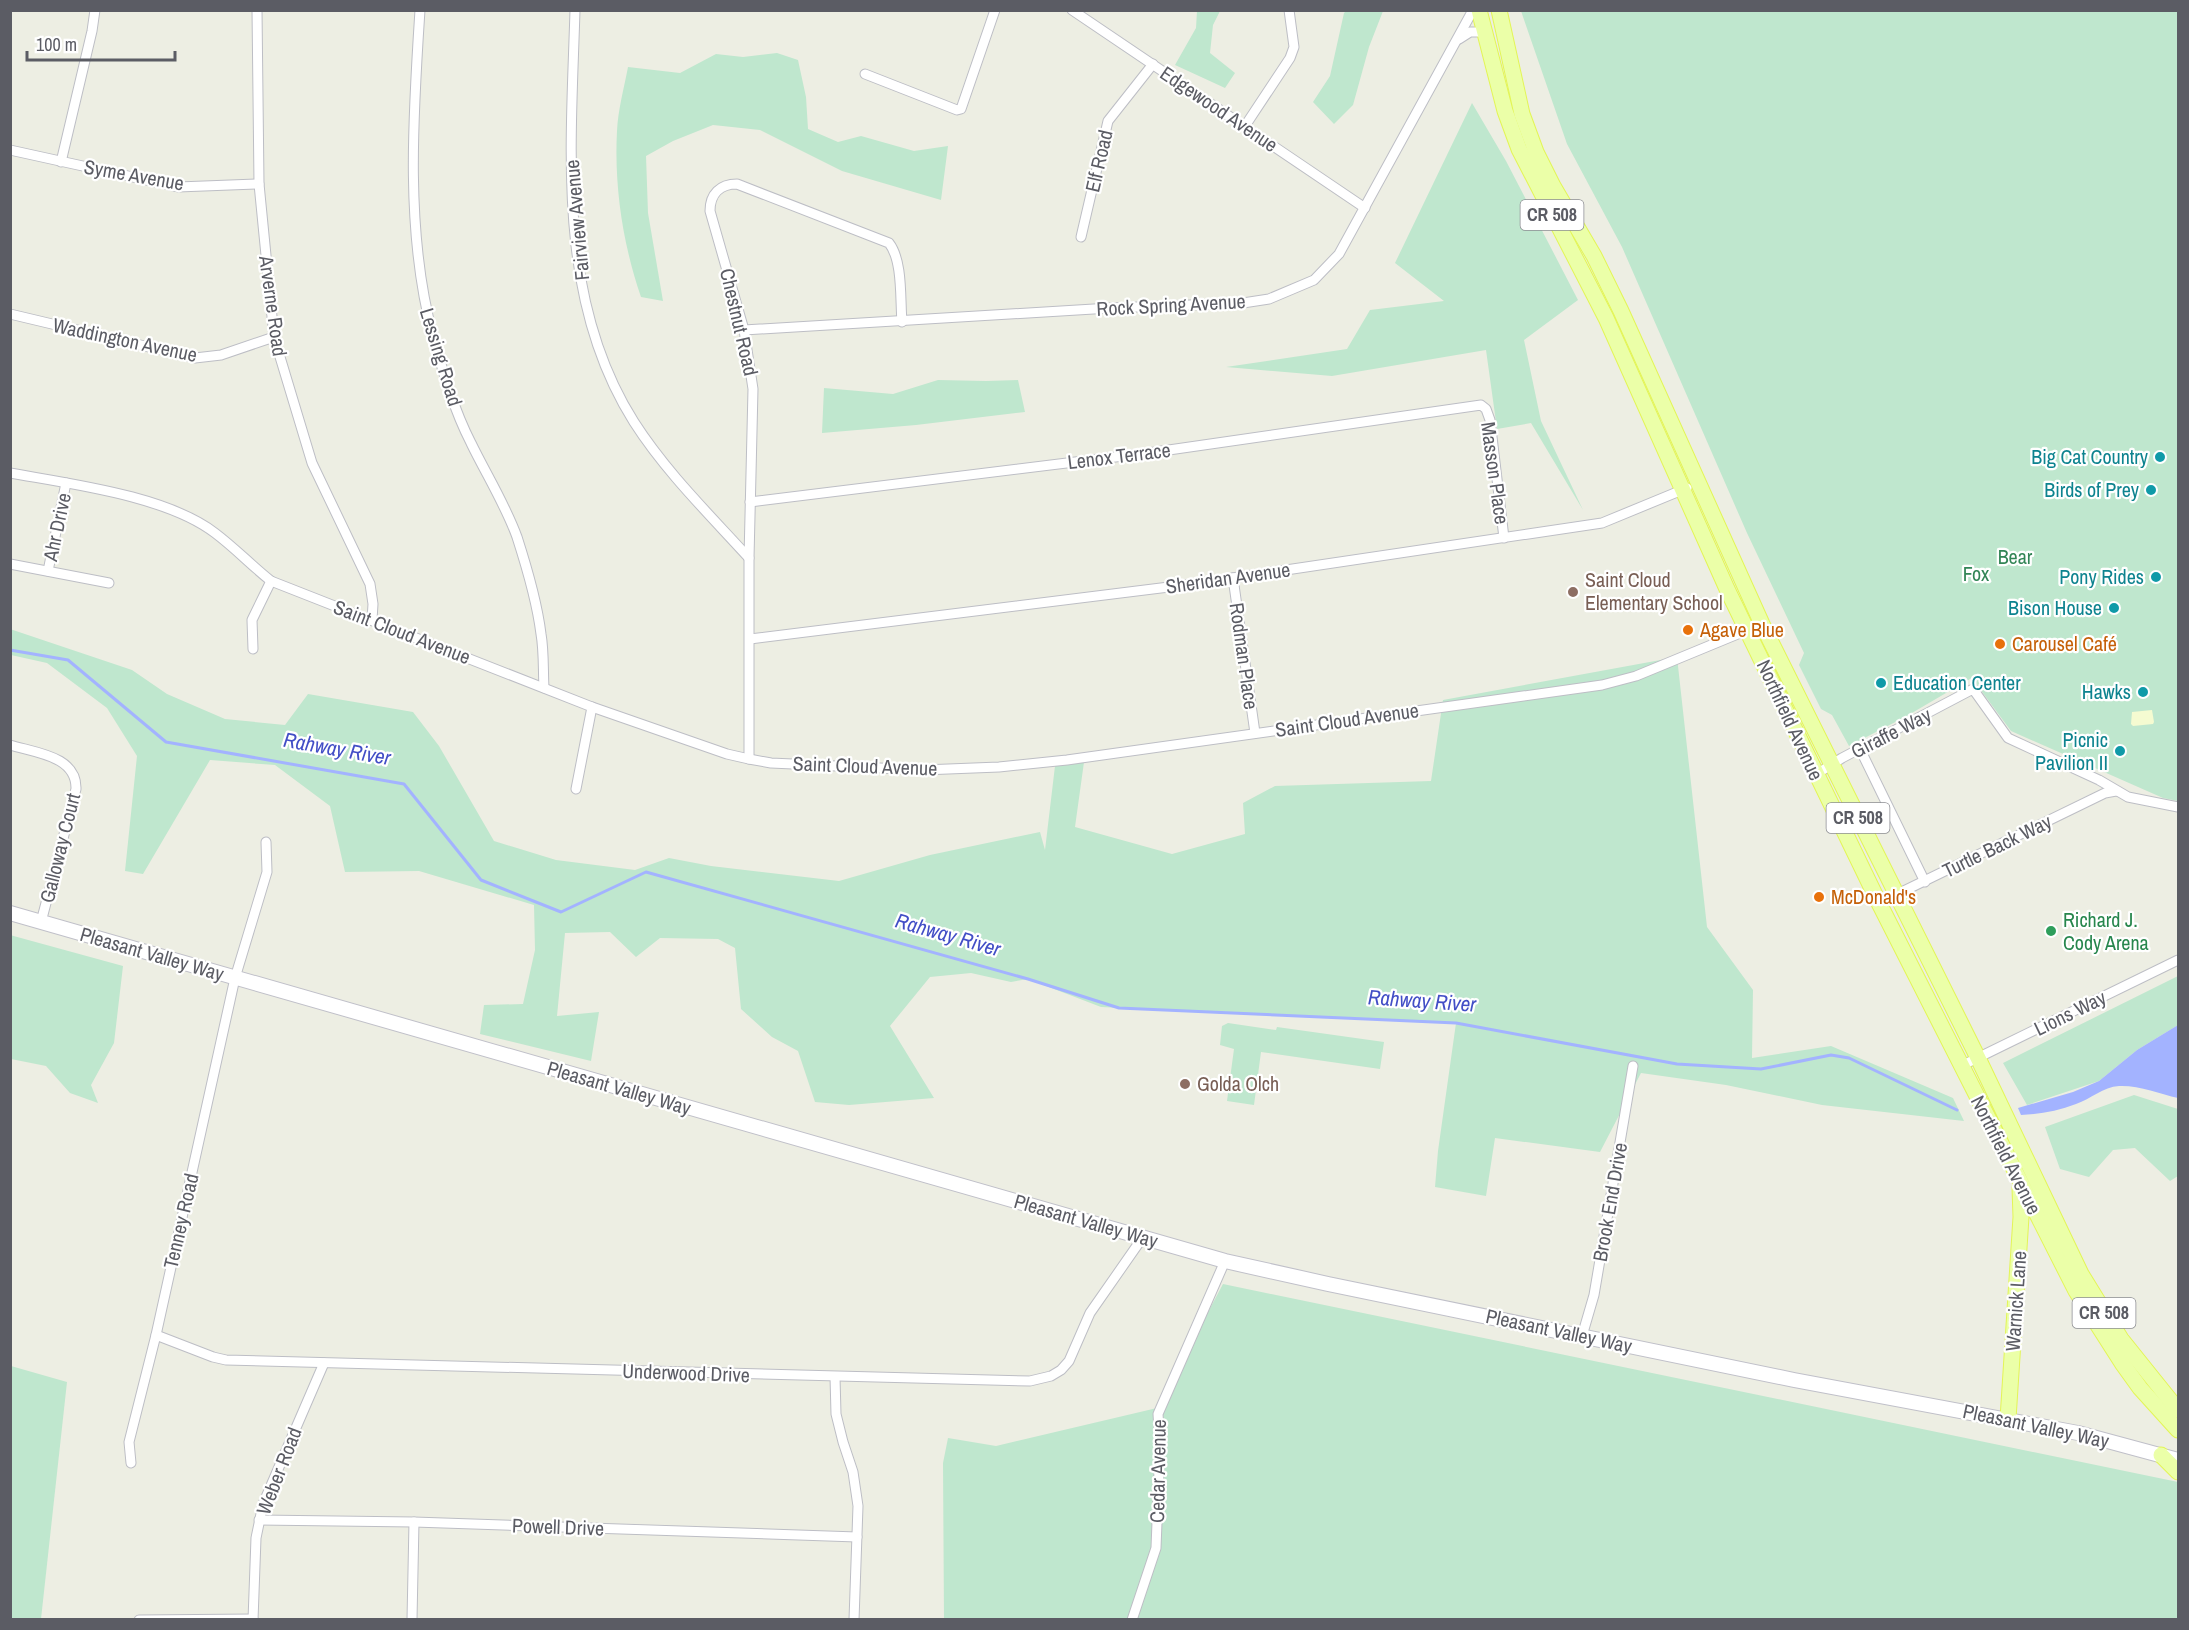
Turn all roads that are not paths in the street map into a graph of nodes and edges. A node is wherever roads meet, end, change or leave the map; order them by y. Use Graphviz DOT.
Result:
graph roads {
  1 [pos="94,10"];
  2 [pos="257,10"];
  3 [pos="420,10"];
  4 [pos="574,10"];
  5 [pos="995,10"];
  6 [pos="1072,10"];
  7 [pos="1289,10"];
  8 [pos="1473,10"];
  9 [pos="1479,10"];
  10 [pos="1499,10"];
  11 [pos="1485,32"];
  12 [pos="1457,40"];
  13 [pos="1153,64"];
  14 [pos="865,74"];
  15 [pos="1245,126"];
  16 [pos="10,150"];
  17 [pos="61,162"];
  18 [pos="259,184"];
  19 [pos="1365,208"];
  20 [pos="1081,237"];
  21 [pos="10,314"];
  22 [pos="902,321"];
  23 [pos="744,330"];
  24 [pos="274,337"];
  25 [pos="1485,408"];
  26 [pos="10,473"];
  27 [pos="1697,482"];
  28 [pos="66,483"];
  29 [pos="1682,490"];
  30 [pos="750,502"];
  31 [pos="1504,538"];
  32 [pos="749,558"];
  33 [pos="10,564"];
  34 [pos="48,571"];
  35 [pos="1233,578"];
  36 [pos="271,581"];
  37 [pos="109,583"];
  38 [pos="372,620"];
  39 [pos="1762,624"];
  40 [pos="1748,630"];
  41 [pos="750,639"];
  42 [pos="253,649"];
  43 [pos="544,688"];
  44 [pos="592,707"];
  45 [pos="1255,733"];
  46 [pos="10,745"];
  47 [pos="1860,749"];
  48 [pos="749,759"];
  49 [pos="1831,765"];
  50 [pos="1815,774"];
  51 [pos="576,789"];
  52 [pos="2116,791"];
  53 [pos="2178,807"];
  54 [pos="266,842"];
  55 [pos="1925,882"];
  56 [pos="1898,895"];
  57 [pos="1879,903"];
  58 [pos="10,913"];
  59 [pos="41,922"];
  60 [pos="2178,960"];
  61 [pos="236,978"];
  62 [pos="1978,1058"];
  63 [pos="1633,1066"];
  64 [pos="1961,1066"];
  65 [pos="2020,1182"];
  66 [pos="2041,1207"];
  67 [pos="1143,1237"];
  68 [pos="1225,1261"];
  69 [pos="156,1335"];
  70 [pos="1582,1336"];
  71 [pos="324,1363"];
  72 [pos="835,1377"];
  73 [pos="2178,1410"];
  74 [pos="2008,1419"];
  75 [pos="2178,1430"];
  76 [pos="2161,1455"];
  77 [pos="2178,1460"];
  78 [pos="131,1463"];
  79 [pos="2178,1472"];
  80 [pos="259,1520"];
  81 [pos="414,1522"];
  82 [pos="857,1537"];
  83 [pos="253,1619"];
  84 [pos="139,1620"];
  85 [pos="412,1620"];
  86 [pos="854,1620"];
  87 [pos="1132,1620"];
  1 -- 17 [label="street"];
  2 -- 18 [label="street, Arverne Road"];
  3 -- 43 [label="street, Lessing Road"];
  4 -- 32 [label="street, Fairview Avenue"];
  5 -- 14 [label="street"];
  6 -- 13 [label="street, Edgewood Avenue"];
  7 -- 15 [label="street"];
  8 -- 12 [label="street, Rock Spring Avenue"];
  9 -- 11 [label="main road, Northfield Avenue / CR 508"];
  10 -- 27 [label="main road, Northfield Avenue / CR 508"];
  11 -- 12 [label="street"];
  11 -- 29 [label="main road, Northfield Avenue / CR 508"];
  12 -- 19 [label="street, Rock Spring Avenue"];
  13 -- 15 [label="street, Edgewood Avenue"];
  13 -- 20 [label="street, Elf Road"];
  15 -- 19 [label="street, Edgewood Avenue"];
  16 -- 17 [label="street, Syme Avenue"];
  17 -- 18 [label="street, Syme Avenue"];
  18 -- 24 [label="street, Arverne Road"];
  19 -- 22 [label="street, Rock Spring Avenue"];
  21 -- 24 [label="street, Waddington Avenue"];
  22 -- 23 [label="street, Rock Spring Avenue"];
  22 -- 23 [label="street, Chestnut Road"];
  23 -- 30 [label="street, Chestnut Road"];
  24 -- 38 [label="street, Arverne Road"];
  25 -- 30 [label="street, Lenox Terrace"];
  25 -- 31 [label="street, Masson Place"];
  26 -- 28 [label="street, Saint Cloud Avenue"];
  27 -- 29 [label="street, Sheridan Avenue"];
  27 -- 39 [label="main road, Northfield Avenue / CR 508"];
  28 -- 34 [label="street, Ahr Drive"];
  28 -- 36 [label="street, Saint Cloud Avenue"];
  29 -- 31 [label="street, Sheridan Avenue"];
  29 -- 40 [label="main road, Northfield Avenue / CR 508"];
  30 -- 32 [label="street, Chestnut Road"];
  31 -- 35 [label="street, Sheridan Avenue"];
  32 -- 41 [label="street, Chestnut Road"];
  33 -- 34 [label="street"];
  34 -- 37 [label="street"];
  35 -- 41 [label="street, Sheridan Avenue"];
  35 -- 45 [label="street, Rodman Place"];
  36 -- 38 [label="street, Saint Cloud Avenue"];
  36 -- 42 [label="street"];
  38 -- 43 [label="street, Saint Cloud Avenue"];
  39 -- 40 [label="street, Saint Cloud Avenue"];
  39 -- 49 [label="main road, Northfield Avenue / CR 508"];
  40 -- 45 [label="street, Saint Cloud Avenue"];
  40 -- 50 [label="main road, Northfield Avenue / CR 508"];
  41 -- 48 [label="street, Chestnut Road"];
  43 -- 44 [label="street, Saint Cloud Avenue"];
  44 -- 48 [label="street, Saint Cloud Avenue"];
  44 -- 51 [label="street"];
  45 -- 48 [label="street, Saint Cloud Avenue"];
  46 -- 59 [label="street, Galloway Court"];
  47 -- 49 [label="street, Giraffe Way"];
  47 -- 52 [label="street, Giraffe Way"];
  47 -- 55 [label="street"];
  49 -- 50 [label="street, Giraffe Way"];
  49 -- 56 [label="main road, Northfield Avenue / CR 508"];
  50 -- 57 [label="main road, Northfield Avenue / CR 508"];
  52 -- 53 [label="street, Giraffe Way"];
  52 -- 55 [label="street, Turtle Back Way"];
  54 -- 61 [label="street, Tenney Road"];
  55 -- 56 [label="street, Turtle Back Way"];
  56 -- 57 [label="street, Turtle Back Way"];
  56 -- 62 [label="main road, Northfield Avenue / CR 508"];
  57 -- 64 [label="main road, Northfield Avenue / CR 508"];
  58 -- 59 [label="main road, Pleasant Valley Way"];
  59 -- 61 [label="main road, Pleasant Valley Way"];
  60 -- 62 [label="street, Lions Way"];
  61 -- 67 [label="main road, Pleasant Valley Way"];
  61 -- 69 [label="street, Tenney Road"];
  62 -- 64 [label="street, Lions Way"];
  62 -- 66 [label="main road, Northfield Avenue / CR 508"];
  63 -- 70 [label="street, Brook End Drive"];
  64 -- 65 [label="main road, Northfield Avenue / CR 508"];
  65 -- 66 [label="main road, Northfield Avenue / CR 508"];
  65 -- 74 [label="main road, Warnick Lane"];
  66 -- 73 [label="main road, Northfield Avenue / CR 508"];
  66 -- 75 [label="main road, Northfield Avenue / CR 508"];
  67 -- 68 [label="main road, Pleasant Valley Way"];
  67 -- 72 [label="street, Underwood Drive"];
  68 -- 70 [label="main road, Pleasant Valley Way"];
  68 -- 87 [label="street, Cedar Avenue"];
  69 -- 71 [label="street, Underwood Drive"];
  69 -- 78 [label="street, Tenney Road"];
  70 -- 74 [label="main road, Pleasant Valley Way"];
  71 -- 72 [label="street, Underwood Drive"];
  71 -- 80 [label="street, Weber Road"];
  72 -- 82 [label="street"];
  74 -- 76 [label="main road, Pleasant Valley Way"];
  76 -- 77 [label="main road, Pleasant Valley Way"];
  76 -- 79 [label="main road"];
  80 -- 81 [label="street, Powell Drive"];
  80 -- 83 [label="street, Weber Road"];
  81 -- 82 [label="street, Powell Drive"];
  81 -- 85 [label="street"];
  82 -- 86 [label="street"];
  83 -- 84 [label="street"];
}
